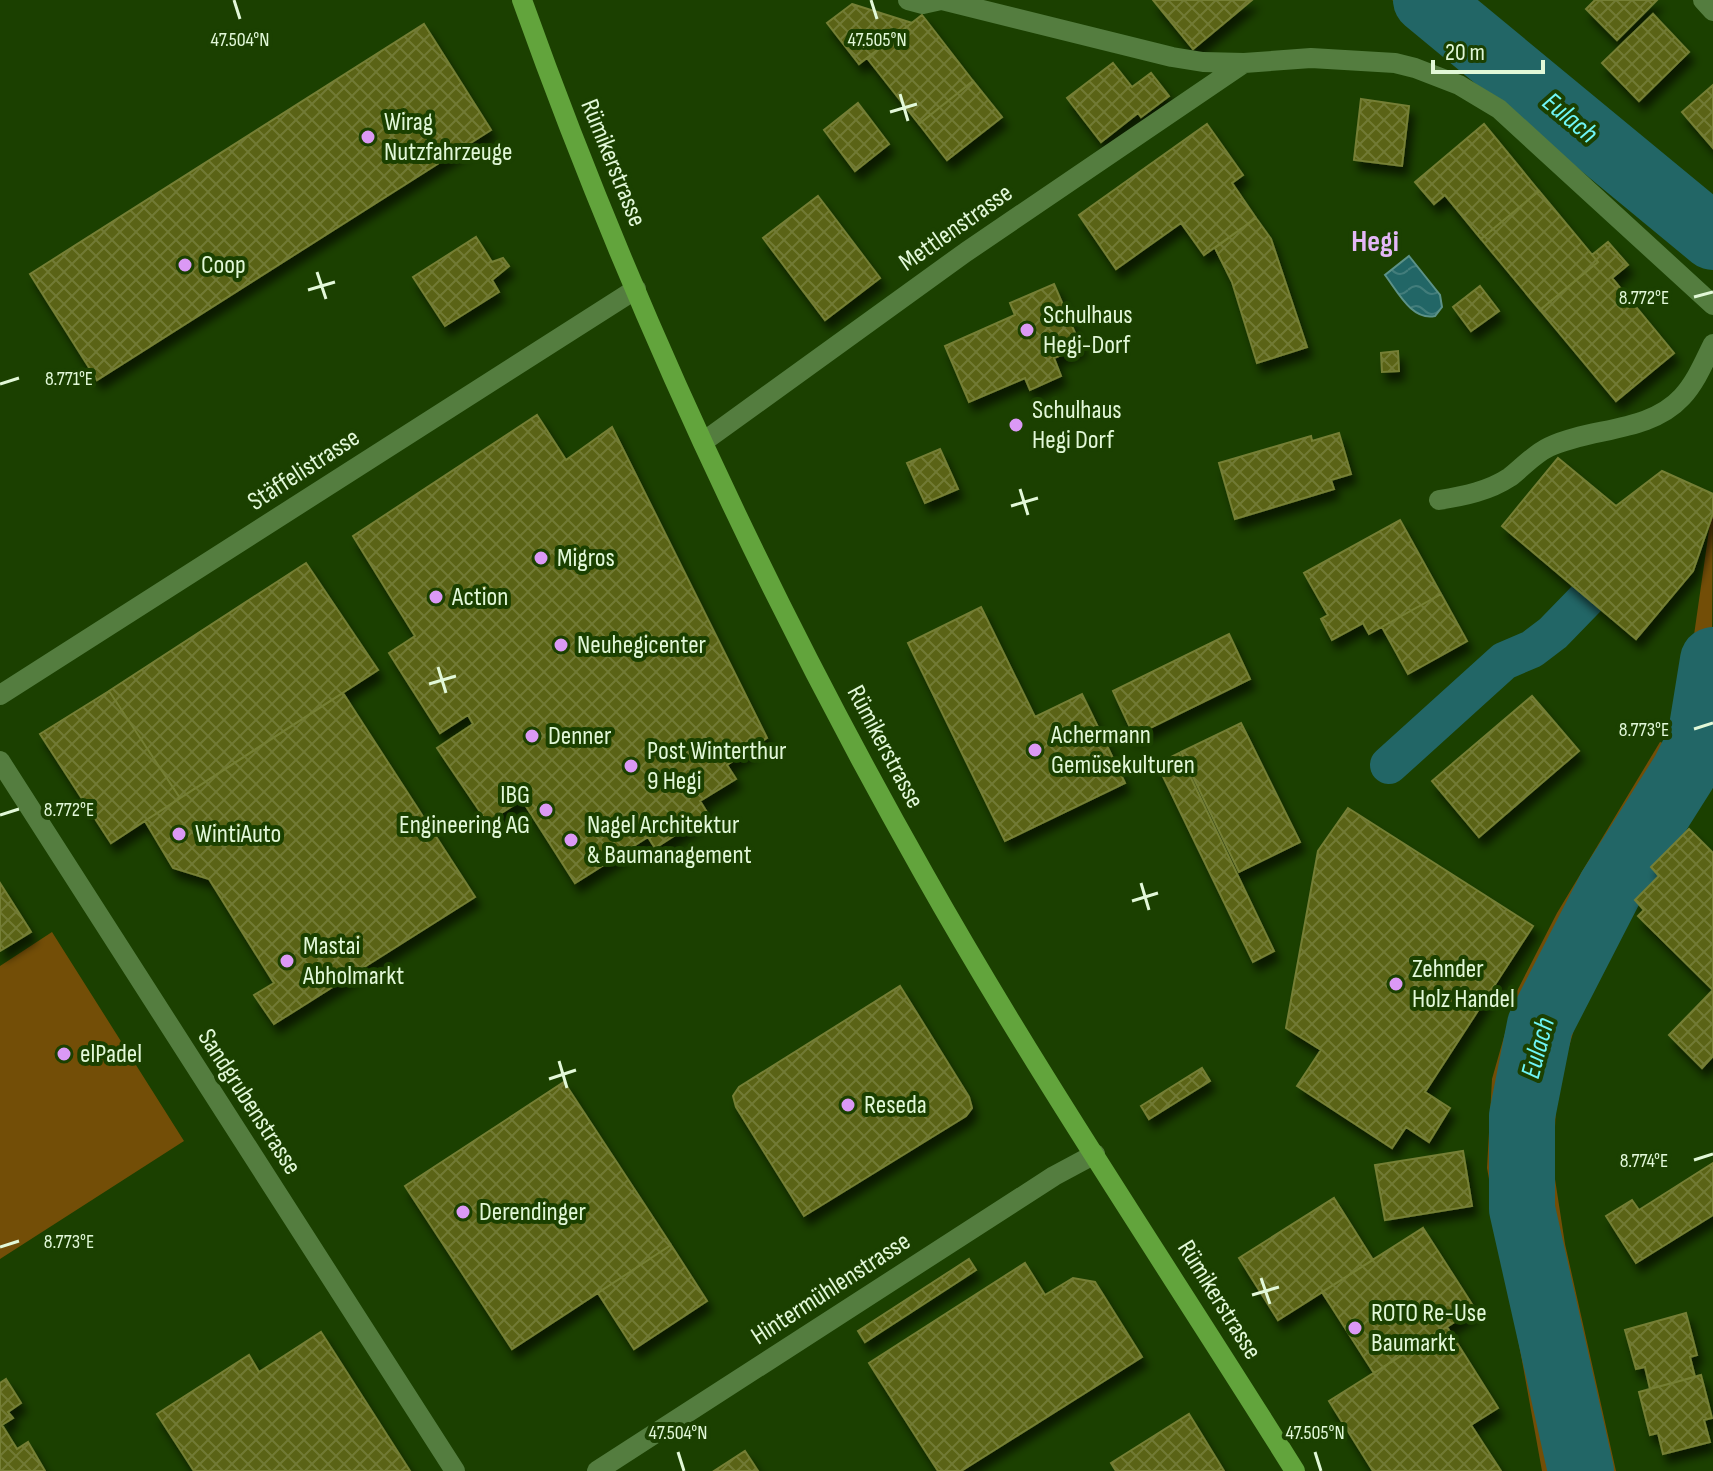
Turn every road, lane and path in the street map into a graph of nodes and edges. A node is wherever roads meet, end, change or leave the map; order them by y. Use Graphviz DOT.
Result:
graph roads {
  1 [pos="522,0"];
  2 [pos="908,0"];
  3 [pos="941,0"];
  4 [pos="1703,0"];
  5 [pos="1713,11"];
  6 [pos="1244,63"];
  7 [pos="636,289"];
  8 [pos="1713,305"];
  9 [pos="1713,344"];
  10 [pos="703,442"];
  11 [pos="1439,500"];
  12 [pos="0,695"];
  13 [pos="0,761"];
  14 [pos="1095,1154"];
  15 [pos="455,1471"];
  16 [pos="597,1471"];
  17 [pos="1295,1471"];
  1 -- 7 [label="main road, Rümikerstrasse"];
  2 -- 3 [label="street, Mettlenstrasse"];
  3 -- 6 [label="street, Mettlenstrasse"];
  4 -- 5 [label="street"];
  6 -- 8 [label="street, Mettlenstrasse"];
  6 -- 10 [label="street, Mettlenstrasse"];
  7 -- 10 [label="main road, Rümikerstrasse"];
  7 -- 12 [label="street, Stäffelistrasse"];
  9 -- 11 [label="street"];
  10 -- 14 [label="main road, Rümikerstrasse"];
  13 -- 15 [label="street, Sandgrubenstrasse"];
  14 -- 16 [label="street, Hintermühlenstrasse"];
  14 -- 17 [label="main road, Rümikerstrasse"];
}
